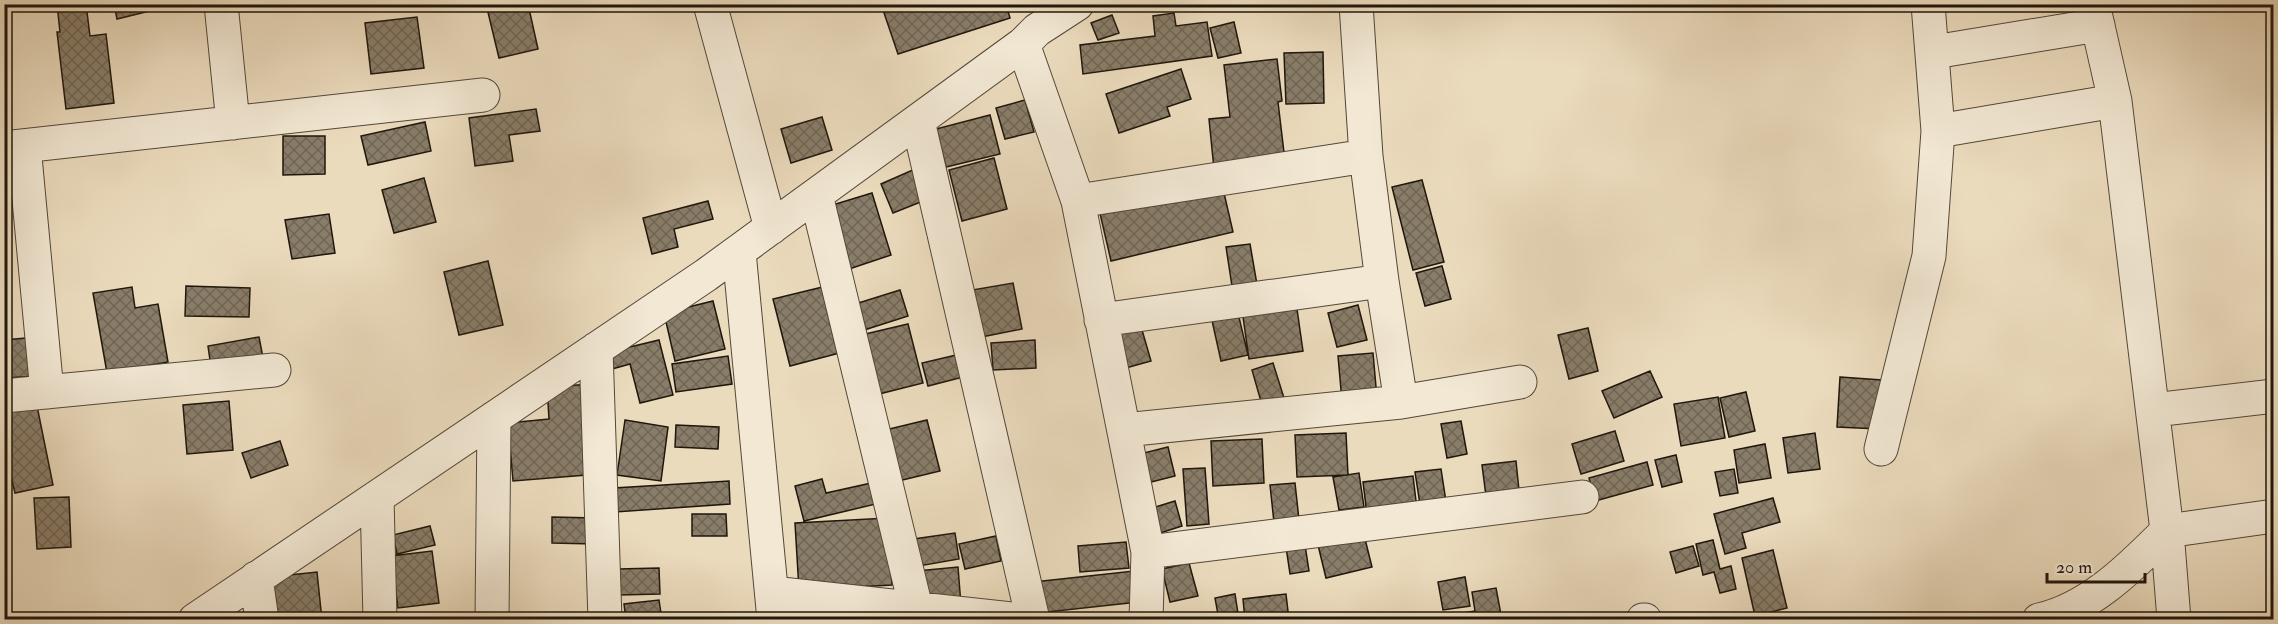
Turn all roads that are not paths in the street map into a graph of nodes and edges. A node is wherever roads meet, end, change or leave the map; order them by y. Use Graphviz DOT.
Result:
graph roads {
  1 [pos="221,4"];
  2 [pos="710,4"];
  3 [pos="1077,4"];
  4 [pos="1356,4"];
  5 [pos="1928,4"];
  6 [pos="2095,15"];
  7 [pos="1031,26"];
  8 [pos="1934,52"];
  9 [pos="483,95"];
  10 [pos="2115,102"];
  11 [pos="918,121"];
  12 [pos="233,123"];
  13 [pos="1938,131"];
  14 [pos="14,148"];
  15 [pos="1366,156"];
  16 [pos="816,195"];
  17 [pos="1078,201"];
  18 [pos="771,228"];
  19 [pos="739,252"];
  20 [pos="1382,281"];
  21 [pos="1101,320"];
  22 [pos="597,349"];
  23 [pos="274,370"];
  24 [pos="1521,382"];
  25 [pos="47,392"];
  26 [pos="4,396"];
  27 [pos="2274,396"];
  28 [pos="1401,402"];
  29 [pos="2154,410"];
  30 [pos="494,418"];
  31 [pos="1125,429"];
  32 [pos="1881,449"];
  33 [pos="377,497"];
  34 [pos="1582,497"];
  35 [pos="2274,516"];
  36 [pos="2168,531"];
  37 [pos="1148,552"];
  38 [pos="256,578"];
  39 [pos="773,606"];
  40 [pos="916,614"];
  41 [pos="195,620"];
  42 [pos="262,620"];
  43 [pos="380,620"];
  44 [pos="492,620"];
  45 [pos="605,620"];
  46 [pos="1022,620"];
  47 [pos="1033,620"];
  48 [pos="1146,620"];
  49 [pos="2039,620"];
  50 [pos="2174,620"];
  1 -- 12 [label="street"];
  2 -- 18 [label="street"];
  3 -- 7 [label="street"];
  4 -- 15 [label="street"];
  5 -- 8 [label="street"];
  6 -- 8 [label="street"];
  6 -- 10 [label="street"];
  7 -- 11 [label="street"];
  7 -- 17 [label="street"];
  8 -- 13 [label="street"];
  9 -- 12 [label="street"];
  10 -- 13 [label="street"];
  10 -- 29 [label="street"];
  11 -- 16 [label="street"];
  11 -- 47 [label="street"];
  12 -- 14 [label="street"];
  13 -- 32 [label="street"];
  14 -- 25 [label="street"];
  15 -- 17 [label="street"];
  15 -- 20 [label="street"];
  16 -- 18 [label="street"];
  16 -- 40 [label="street"];
  17 -- 21 [label="street"];
  18 -- 19 [label="street"];
  19 -- 22 [label="street"];
  19 -- 39 [label="street"];
  20 -- 21 [label="street"];
  20 -- 28 [label="street"];
  21 -- 31 [label="street"];
  22 -- 30 [label="street"];
  22 -- 45 [label="street"];
  23 -- 25 [label="street"];
  24 -- 28 [label="street"];
  25 -- 26 [label="street"];
  27 -- 29 [label="street"];
  28 -- 31 [label="street"];
  29 -- 36 [label="street"];
  30 -- 33 [label="street"];
  30 -- 44 [label="street"];
  31 -- 37 [label="street"];
  33 -- 38 [label="street"];
  33 -- 43 [label="street"];
  34 -- 37 [label="street"];
  35 -- 36 [label="street"];
  36 -- 49 [label="street"];
  36 -- 50 [label="street"];
  37 -- 48 [label="street"];
  38 -- 41 [label="street"];
  38 -- 42 [label="street"];
  39 -- 40 [label="street"];
  40 -- 46 [label="street"];
}
